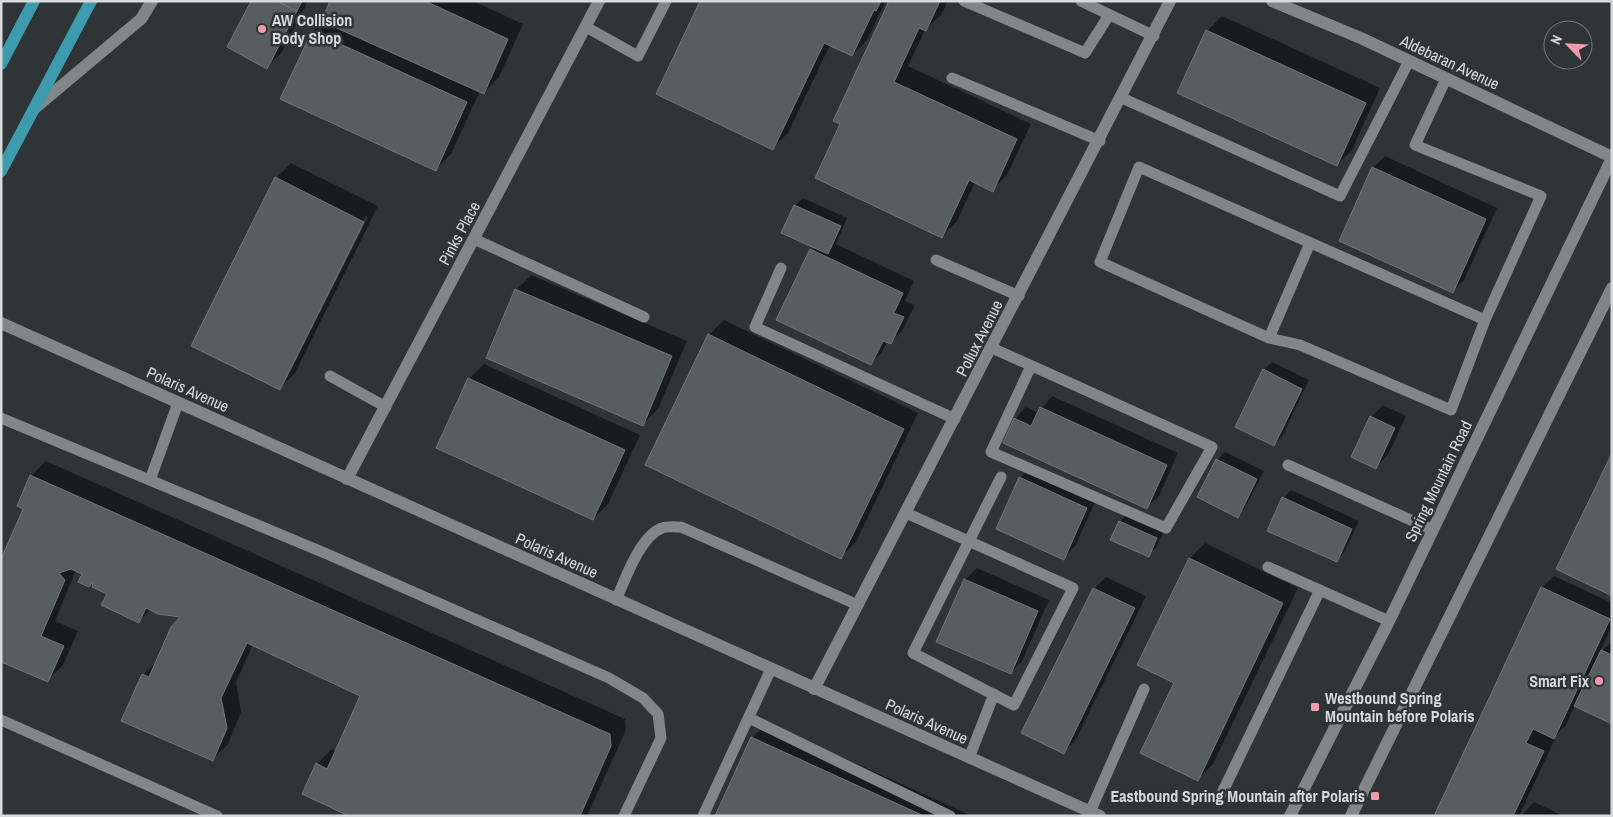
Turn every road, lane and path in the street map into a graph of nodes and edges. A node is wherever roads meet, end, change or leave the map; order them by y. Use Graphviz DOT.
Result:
graph roads {
  1 [pos="34,1"];
  2 [pos="91,1"];
  3 [pos="152,1"];
  4 [pos="599,1"];
  5 [pos="666,1"];
  6 [pos="964,1"];
  7 [pos="1081,1"];
  8 [pos="1170,1"];
  9 [pos="1272,1"];
  10 [pos="1109,15"];
  11 [pos="586,27"];
  12 [pos="1154,36"];
  13 [pos="1409,61"];
  14 [pos="1,64"];
  15 [pos="952,78"];
  16 [pos="1446,78"];
  17 [pos="1122,98"];
  18 [pos="35,108"];
  19 [pos="1100,141"];
  20 [pos="1612,157"];
  21 [pos="1,171"];
  22 [pos="474,239"];
  23 [pos="1310,243"];
  24 [pos="936,260"];
  25 [pos="781,268"];
  26 [pos="1612,288"];
  27 [pos="1019,296"];
  28 [pos="644,317"];
  29 [pos="1485,320"];
  30 [pos="1,323"];
  31 [pos="1269,338"];
  32 [pos="992,348"];
  33 [pos="1031,366"];
  34 [pos="330,376"];
  35 [pos="178,403"];
  36 [pos="386,407"];
  37 [pos="1,418"];
  38 [pos="955,419"];
  39 [pos="1288,465"];
  40 [pos="1001,477"];
  41 [pos="347,479"];
  42 [pos="150,480"];
  43 [pos="906,513"];
  44 [pos="1433,530"];
  45 [pos="969,541"];
  46 [pos="1268,567"];
  47 [pos="1320,590"];
  48 [pos="616,600"];
  49 [pos="858,605"];
  50 [pos="1389,621"];
  51 [pos="771,669"];
  52 [pos="814,689"];
  53 [pos="1144,689"];
  54 [pos="994,694"];
  55 [pos="749,718"];
  56 [pos="1,720"];
  57 [pos="969,758"];
  58 [pos="1222,793"];
  59 [pos="1095,814"];
  60 [pos="217,816"];
  61 [pos="624,816"];
  62 [pos="703,816"];
  63 [pos="950,816"];
  64 [pos="1290,816"];
  65 [pos="1351,816"];
  1 -- 14 [label="main road"];
  2 -- 18 [label="main road"];
  3 -- 18 [label="street"];
  4 -- 11 [label="street, Pinks Place"];
  5 -- 11 [label="lane"];
  6 -- 10 [label="lane"];
  7 -- 10 [label="lane"];
  8 -- 12 [label="street, Pollux Avenue"];
  9 -- 13 [label="street, Aldebaran Avenue"];
  10 -- 12 [label="lane"];
  11 -- 22 [label="street, Pinks Place"];
  12 -- 17 [label="street, Pollux Avenue"];
  13 -- 16 [label="street, Aldebaran Avenue"];
  13 -- 17 [label="lane"];
  15 -- 19 [label="lane"];
  16 -- 20 [label="street, Aldebaran Avenue"];
  16 -- 29 [label="lane"];
  17 -- 19 [label="street, Pollux Avenue"];
  18 -- 21 [label="main road"];
  19 -- 27 [label="street, Pollux Avenue"];
  20 -- 44 [label="street, Spring Mountain Road"];
  22 -- 28 [label="lane"];
  22 -- 36 [label="street, Pinks Place"];
  23 -- 29 [label="lane"];
  23 -- 31 [label="lane"];
  23 -- 31 [label="lane"];
  24 -- 27 [label="lane"];
  25 -- 38 [label="lane"];
  26 -- 65 [label="street"];
  27 -- 32 [label="street, Pollux Avenue"];
  29 -- 31 [label="lane"];
  30 -- 35 [label="street, Polaris Avenue"];
  32 -- 33 [label="lane"];
  32 -- 38 [label="street, Pollux Avenue"];
  33 -- 33 [label="lane"];
  34 -- 36 [label="lane"];
  35 -- 41 [label="street, Polaris Avenue"];
  35 -- 42 [label="lane"];
  36 -- 41 [label="street, Pinks Place"];
  37 -- 42 [label="lane"];
  38 -- 43 [label="street, Pollux Avenue"];
  39 -- 44 [label="lane"];
  40 -- 45 [label="lane"];
  41 -- 48 [label="street, Polaris Avenue"];
  42 -- 61 [label="lane"];
  43 -- 45 [label="lane"];
  43 -- 49 [label="street, Pollux Avenue"];
  44 -- 50 [label="street, Spring Mountain Road"];
  45 -- 54 [label="lane"];
  45 -- 54 [label="lane"];
  46 -- 47 [label="lane"];
  47 -- 50 [label="lane"];
  47 -- 58 [label="lane"];
  48 -- 49 [label="lane"];
  48 -- 51 [label="street, Polaris Avenue"];
  49 -- 52 [label="street, Pollux Avenue"];
  50 -- 64 [label="street, Spring Mountain Road"];
  51 -- 52 [label="street, Polaris Avenue"];
  51 -- 55 [label="lane"];
  52 -- 57 [label="street, Polaris Avenue"];
  53 -- 59 [label="lane"];
  54 -- 57 [label="lane"];
  55 -- 62 [label="lane"];
  55 -- 63 [label="lane"];
  56 -- 60 [label="lane"];
  57 -- 59 [label="street, Polaris Avenue"];
}
